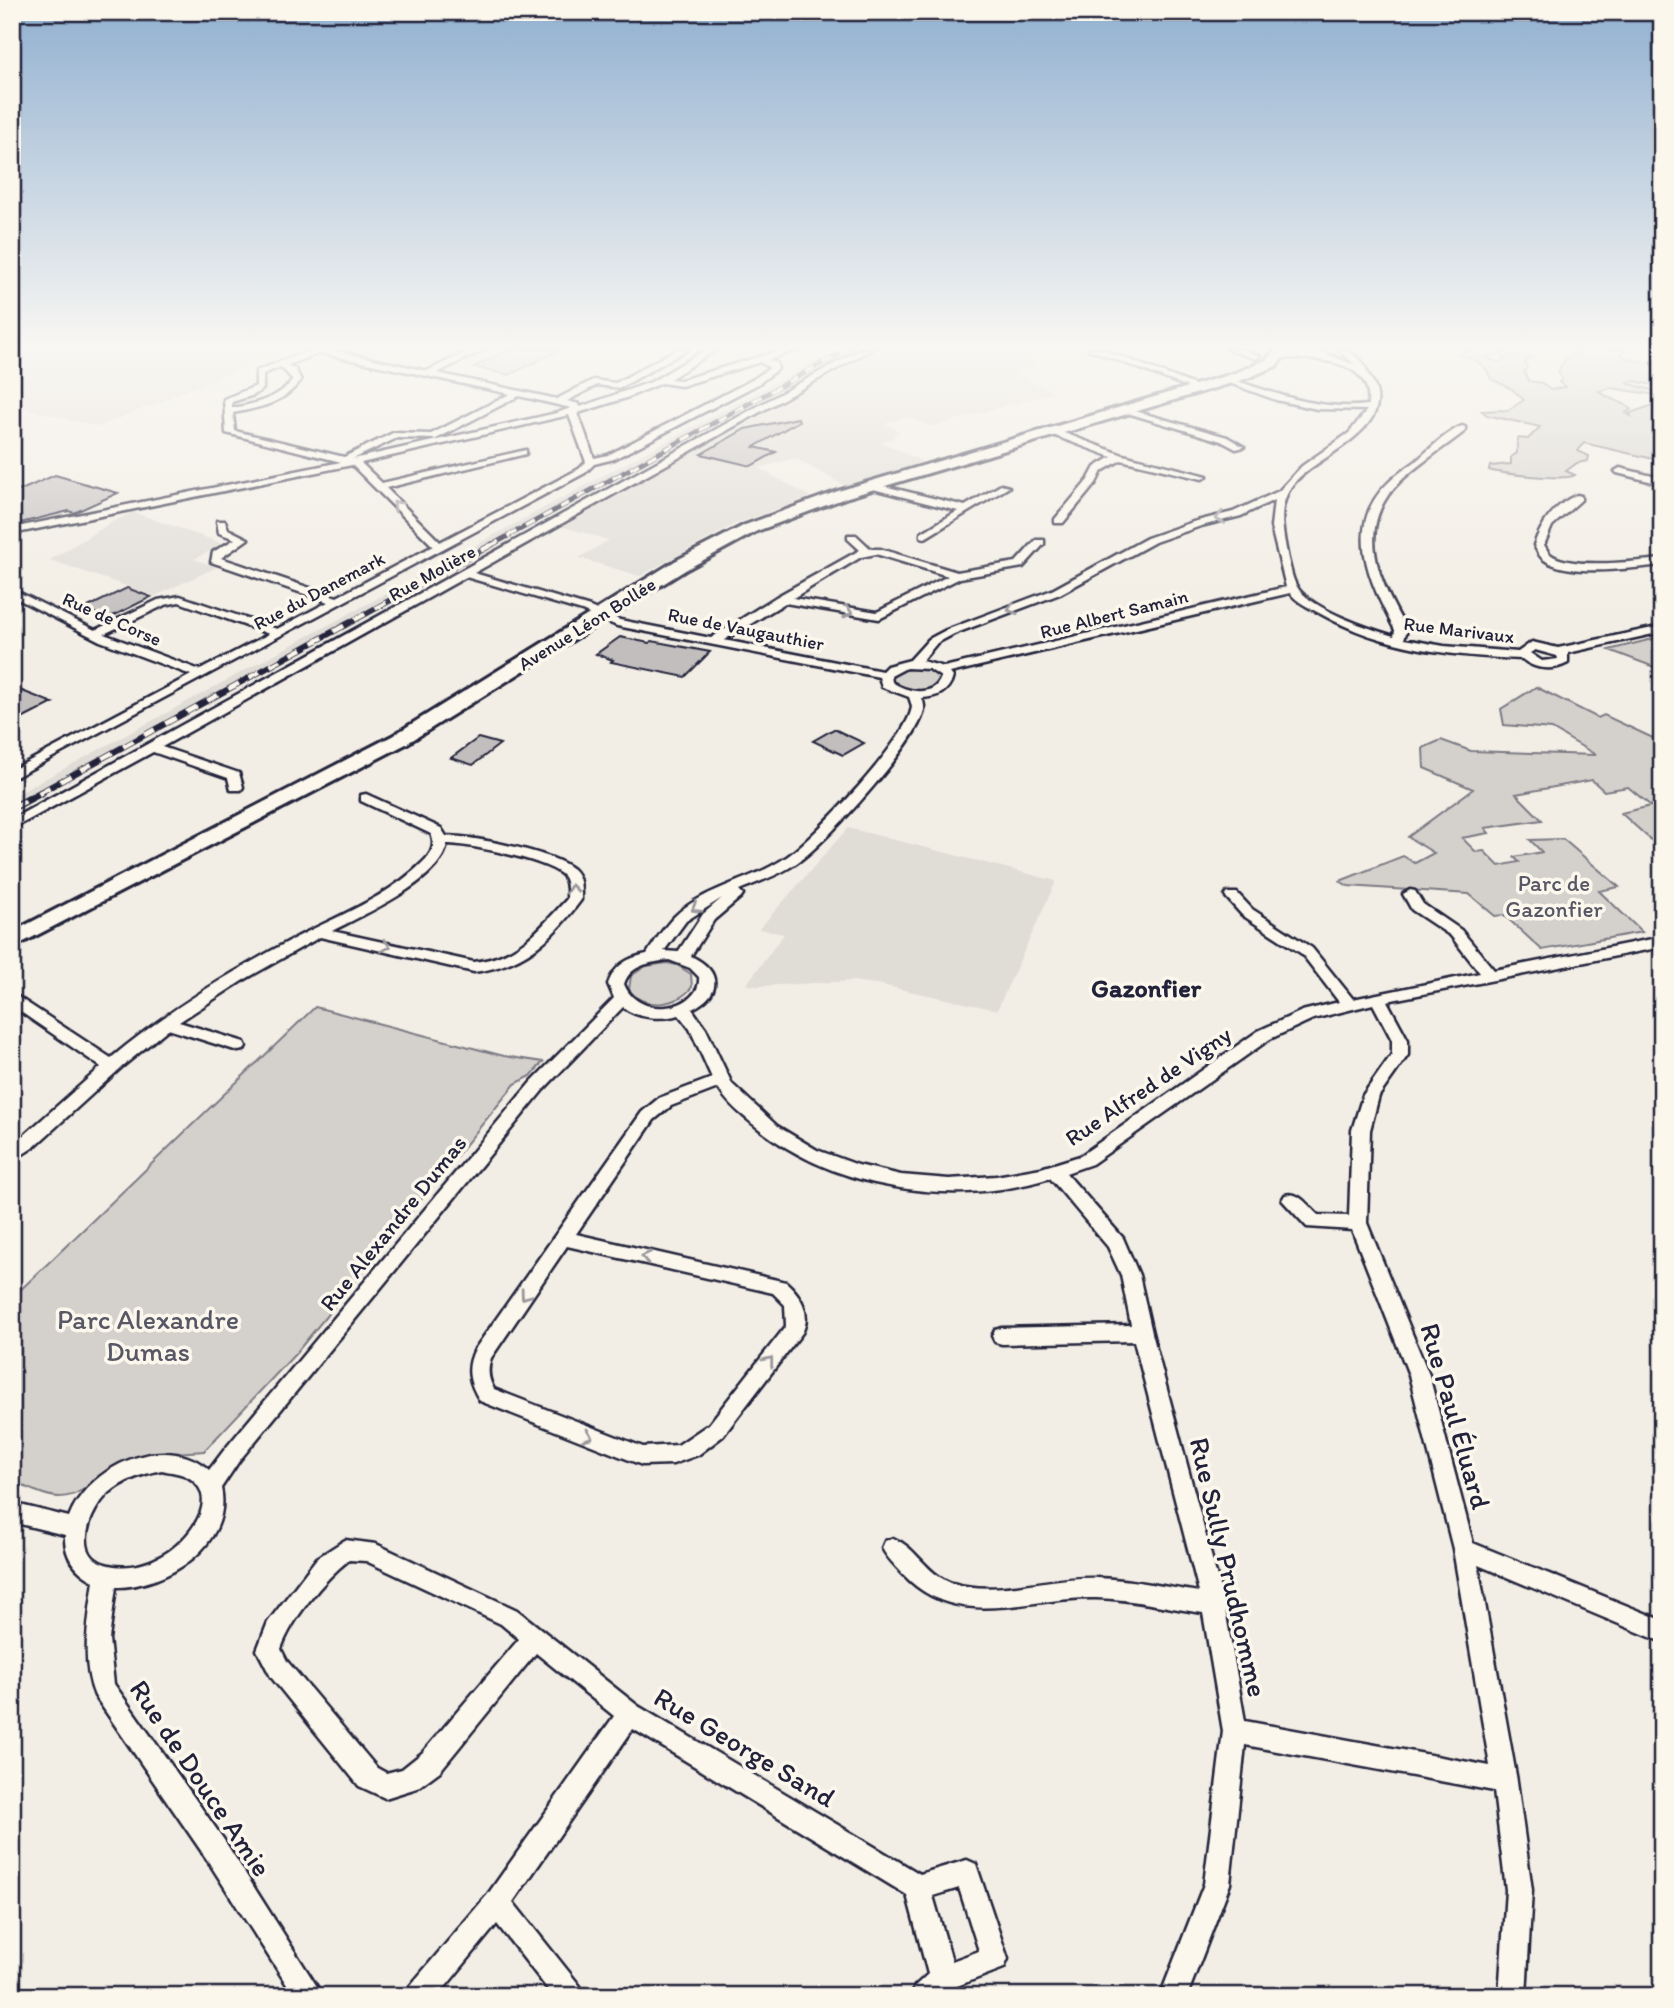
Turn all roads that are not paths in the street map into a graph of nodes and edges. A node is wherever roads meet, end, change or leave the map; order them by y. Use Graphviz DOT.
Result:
graph roads {
  1 [pos="272,443"];
  2 [pos="382,443"];
  3 [pos="432,443"];
  4 [pos="583,443"];
  5 [pos="638,443"];
  6 [pos="701,443"];
  7 [pos="1016,443"];
  8 [pos="1082,443"];
  9 [pos="1231,443"];
  10 [pos="1340,443"];
  11 [pos="1445,443"];
  12 [pos="1240,447"];
  13 [pos="523,452"];
  14 [pos="1121,457"];
  15 [pos="349,461"];
  16 [pos="591,462"];
  17 [pos="1620,471"];
  18 [pos="1202,476"];
  19 [pos="1653,482"];
  20 [pos="872,485"];
  21 [pos="379,486"];
  22 [pos="1004,487"];
  23 [pos="1282,493"];
  24 [pos="1577,498"];
  25 [pos="967,510"];
  26 [pos="1059,520"];
  27 [pos="221,523"];
  28 [pos="12,531"];
  29 [pos="925,535"];
  30 [pos="852,537"];
  31 [pos="1040,542"];
  32 [pos="439,547"];
  33 [pos="867,551"];
  34 [pos="1662,562"];
  35 [pos="467,574"];
  36 [pos="957,575"];
  37 [pos="1293,590"];
  38 [pos="12,592"];
  39 [pos="780,599"];
  40 [pos="337,601"];
  41 [pos="600,616"];
  42 [pos="1662,629"];
  43 [pos="278,633"];
  44 [pos="94,634"];
  45 [pos="714,641"];
  46 [pos="1398,641"];
  47 [pos="1559,651"];
  48 [pos="1524,656"];
  49 [pos="913,664"];
  50 [pos="943,671"];
  51 [pos="200,674"];
  52 [pos="885,675"];
  53 [pos="913,694"];
  54 [pos="151,747"];
  55 [pos="12,775"];
  56 [pos="236,787"];
  57 [pos="366,798"];
  58 [pos="12,824"];
  59 [pos="441,840"];
  60 [pos="754,880"];
  61 [pos="1410,894"];
  62 [pos="1232,896"];
  63 [pos="320,931"];
  64 [pos="12,941"];
  65 [pos="1662,942"];
  66 [pos="653,956"];
  67 [pos="683,957"];
  68 [pos="1490,976"];
  69 [pos="12,998"];
  70 [pos="1378,998"];
  71 [pos="621,1000"];
  72 [pos="1348,1004"];
  73 [pos="682,1009"];
  74 [pos="165,1023"];
  75 [pos="238,1046"];
  76 [pos="114,1066"];
  77 [pos="721,1081"];
  78 [pos="12,1155"];
  79 [pos="1055,1172"];
  80 [pos="1291,1200"];
  81 [pos="1358,1223"];
  82 [pos="565,1239"];
  83 [pos="1142,1333"];
  84 [pos="1002,1336"];
  85 [pos="211,1485"];
  86 [pos="12,1512"];
  87 [pos="75,1528"];
  88 [pos="893,1548"];
  89 [pos="1464,1549"];
  90 [pos="106,1576"];
  91 [pos="1213,1604"];
  92 [pos="1662,1631"];
  93 [pos="534,1638"];
  94 [pos="630,1714"];
  95 [pos="1235,1731"];
  96 [pos="1505,1781"];
  97 [pos="918,1887"];
  98 [pos="497,1903"];
  99 [pos="934,1987"];
  100 [pos="310,1996"];
  101 [pos="420,1996"];
  102 [pos="570,1996"];
  103 [pos="1172,1996"];
  104 [pos="1512,1996"];
  1 -- 15 [label="street"];
  2 -- 15 [label="street"];
  3 -- 15 [label="street"];
  4 -- 16 [label="street"];
  5 -- 16 [label="street, Rue du Danemark"];
  6 -- 35 [label="street, Rue Molière"];
  7 -- 20 [label="main road, Avenue Léon Bollée"];
  8 -- 14 [label="street"];
  9 -- 12 [label="street"];
  10 -- 23 [label="street"];
  11 -- 46 [label="street"];
  13 -- 21 [label="street"];
  14 -- 18 [label="street"];
  14 -- 26 [label="street"];
  15 -- 21 [label="street"];
  15 -- 28 [label="street"];
  16 -- 32 [label="street, Rue du Danemark"];
  17 -- 19 [label="street"];
  20 -- 25 [label="street"];
  20 -- 41 [label="main road, Avenue Léon Bollée"];
  32 -- 21 [label="street, one-way"];
  22 -- 25 [label="street"];
  23 -- 37 [label="street"];
  23 -- 49 [label="street, one-way"];
  24 -- 34 [label="street"];
  25 -- 29 [label="street"];
  27 -- 40 [label="street"];
  30 -- 33 [label="street"];
  31 -- 36 [label="street"];
  32 -- 40 [label="street, Rue du Danemark"];
  33 -- 36 [label="street"];
  33 -- 39 [label="street"];
  35 -- 41 [label="street, Rue de Vaugauthier"];
  35 -- 54 [label="street, Rue Molière"];
  39 -- 36 [label="street, one-way"];
  37 -- 46 [label="street, Rue Marivaux"];
  37 -- 50 [label="street, Rue Albert Samain"];
  38 -- 44 [label="street, Rue de Corse"];
  39 -- 45 [label="street"];
  40 -- 43 [label="street, Rue du Danemark"];
  41 -- 45 [label="street, Rue de Vaugauthier"];
  41 -- 64 [label="main road, Avenue Léon Bollée"];
  42 -- 47 [label="street"];
  43 -- 44 [label="street"];
  43 -- 51 [label="street, Rue du Danemark"];
  44 -- 51 [label="street, Rue de Corse"];
  45 -- 52 [label="street, Rue de Vaugauthier"];
  46 -- 48 [label="street, Rue Marivaux"];
  47 -- 48 [label="street"];
  47 -- 48 [label="street"];
  49 -- 50 [label="street"];
  49 -- 52 [label="street"];
  50 -- 53 [label="street"];
  51 -- 55 [label="street, Rue du Danemark"];
  52 -- 53 [label="street"];
  53 -- 60 [label="street"];
  54 -- 56 [label="street"];
  54 -- 58 [label="street, Rue Molière"];
  57 -- 59 [label="street"];
  59 -- 63 [label="street"];
  63 -- 59 [label="street, one-way"];
  60 -- 66 [label="street, one-way"];
  60 -- 67 [label="street"];
  61 -- 68 [label="street"];
  62 -- 72 [label="street"];
  63 -- 74 [label="street"];
  65 -- 68 [label="street, Rue Alfred de Vigny"];
  66 -- 67 [label="street"];
  66 -- 71 [label="street"];
  67 -- 73 [label="street"];
  68 -- 70 [label="street, Rue Alfred de Vigny"];
  69 -- 76 [label="street"];
  70 -- 72 [label="street, Rue Alfred de Vigny"];
  70 -- 81 [label="street, Rue Paul Éluard"];
  71 -- 73 [label="street"];
  71 -- 85 [label="street, Rue Alexandre Dumas"];
  72 -- 79 [label="street, Rue Alfred de Vigny"];
  73 -- 77 [label="street, Rue Alfred de Vigny"];
  74 -- 75 [label="street"];
  74 -- 76 [label="street"];
  76 -- 78 [label="street"];
  77 -- 79 [label="street, Rue Alfred de Vigny"];
  77 -- 82 [label="street"];
  79 -- 83 [label="street, Rue Sully Prudhomme"];
  80 -- 81 [label="street"];
  81 -- 89 [label="street, Rue Paul Éluard"];
  82 -- 82 [label="street, one-way"];
  83 -- 84 [label="street"];
  83 -- 91 [label="street, Rue Sully Prudhomme"];
  85 -- 87 [label="street"];
  85 -- 90 [label="street"];
  86 -- 87 [label="street"];
  87 -- 90 [label="street"];
  88 -- 91 [label="street"];
  89 -- 92 [label="street"];
  89 -- 96 [label="street, Rue Paul Éluard"];
  90 -- 100 [label="street, Rue de Douce Amie"];
  91 -- 95 [label="street, Rue Sully Prudhomme"];
  93 -- 93 [label="street"];
  93 -- 94 [label="street"];
  94 -- 97 [label="street, Rue George Sand"];
  94 -- 98 [label="street, Rue George Sand"];
  95 -- 96 [label="street"];
  95 -- 103 [label="street, Rue Sully Prudhomme"];
  96 -- 104 [label="street, Rue Paul Éluard"];
  97 -- 99 [label="street"];
  97 -- 99 [label="street"];
  98 -- 101 [label="street, Rue George Sand"];
  98 -- 102 [label="street"];
}
